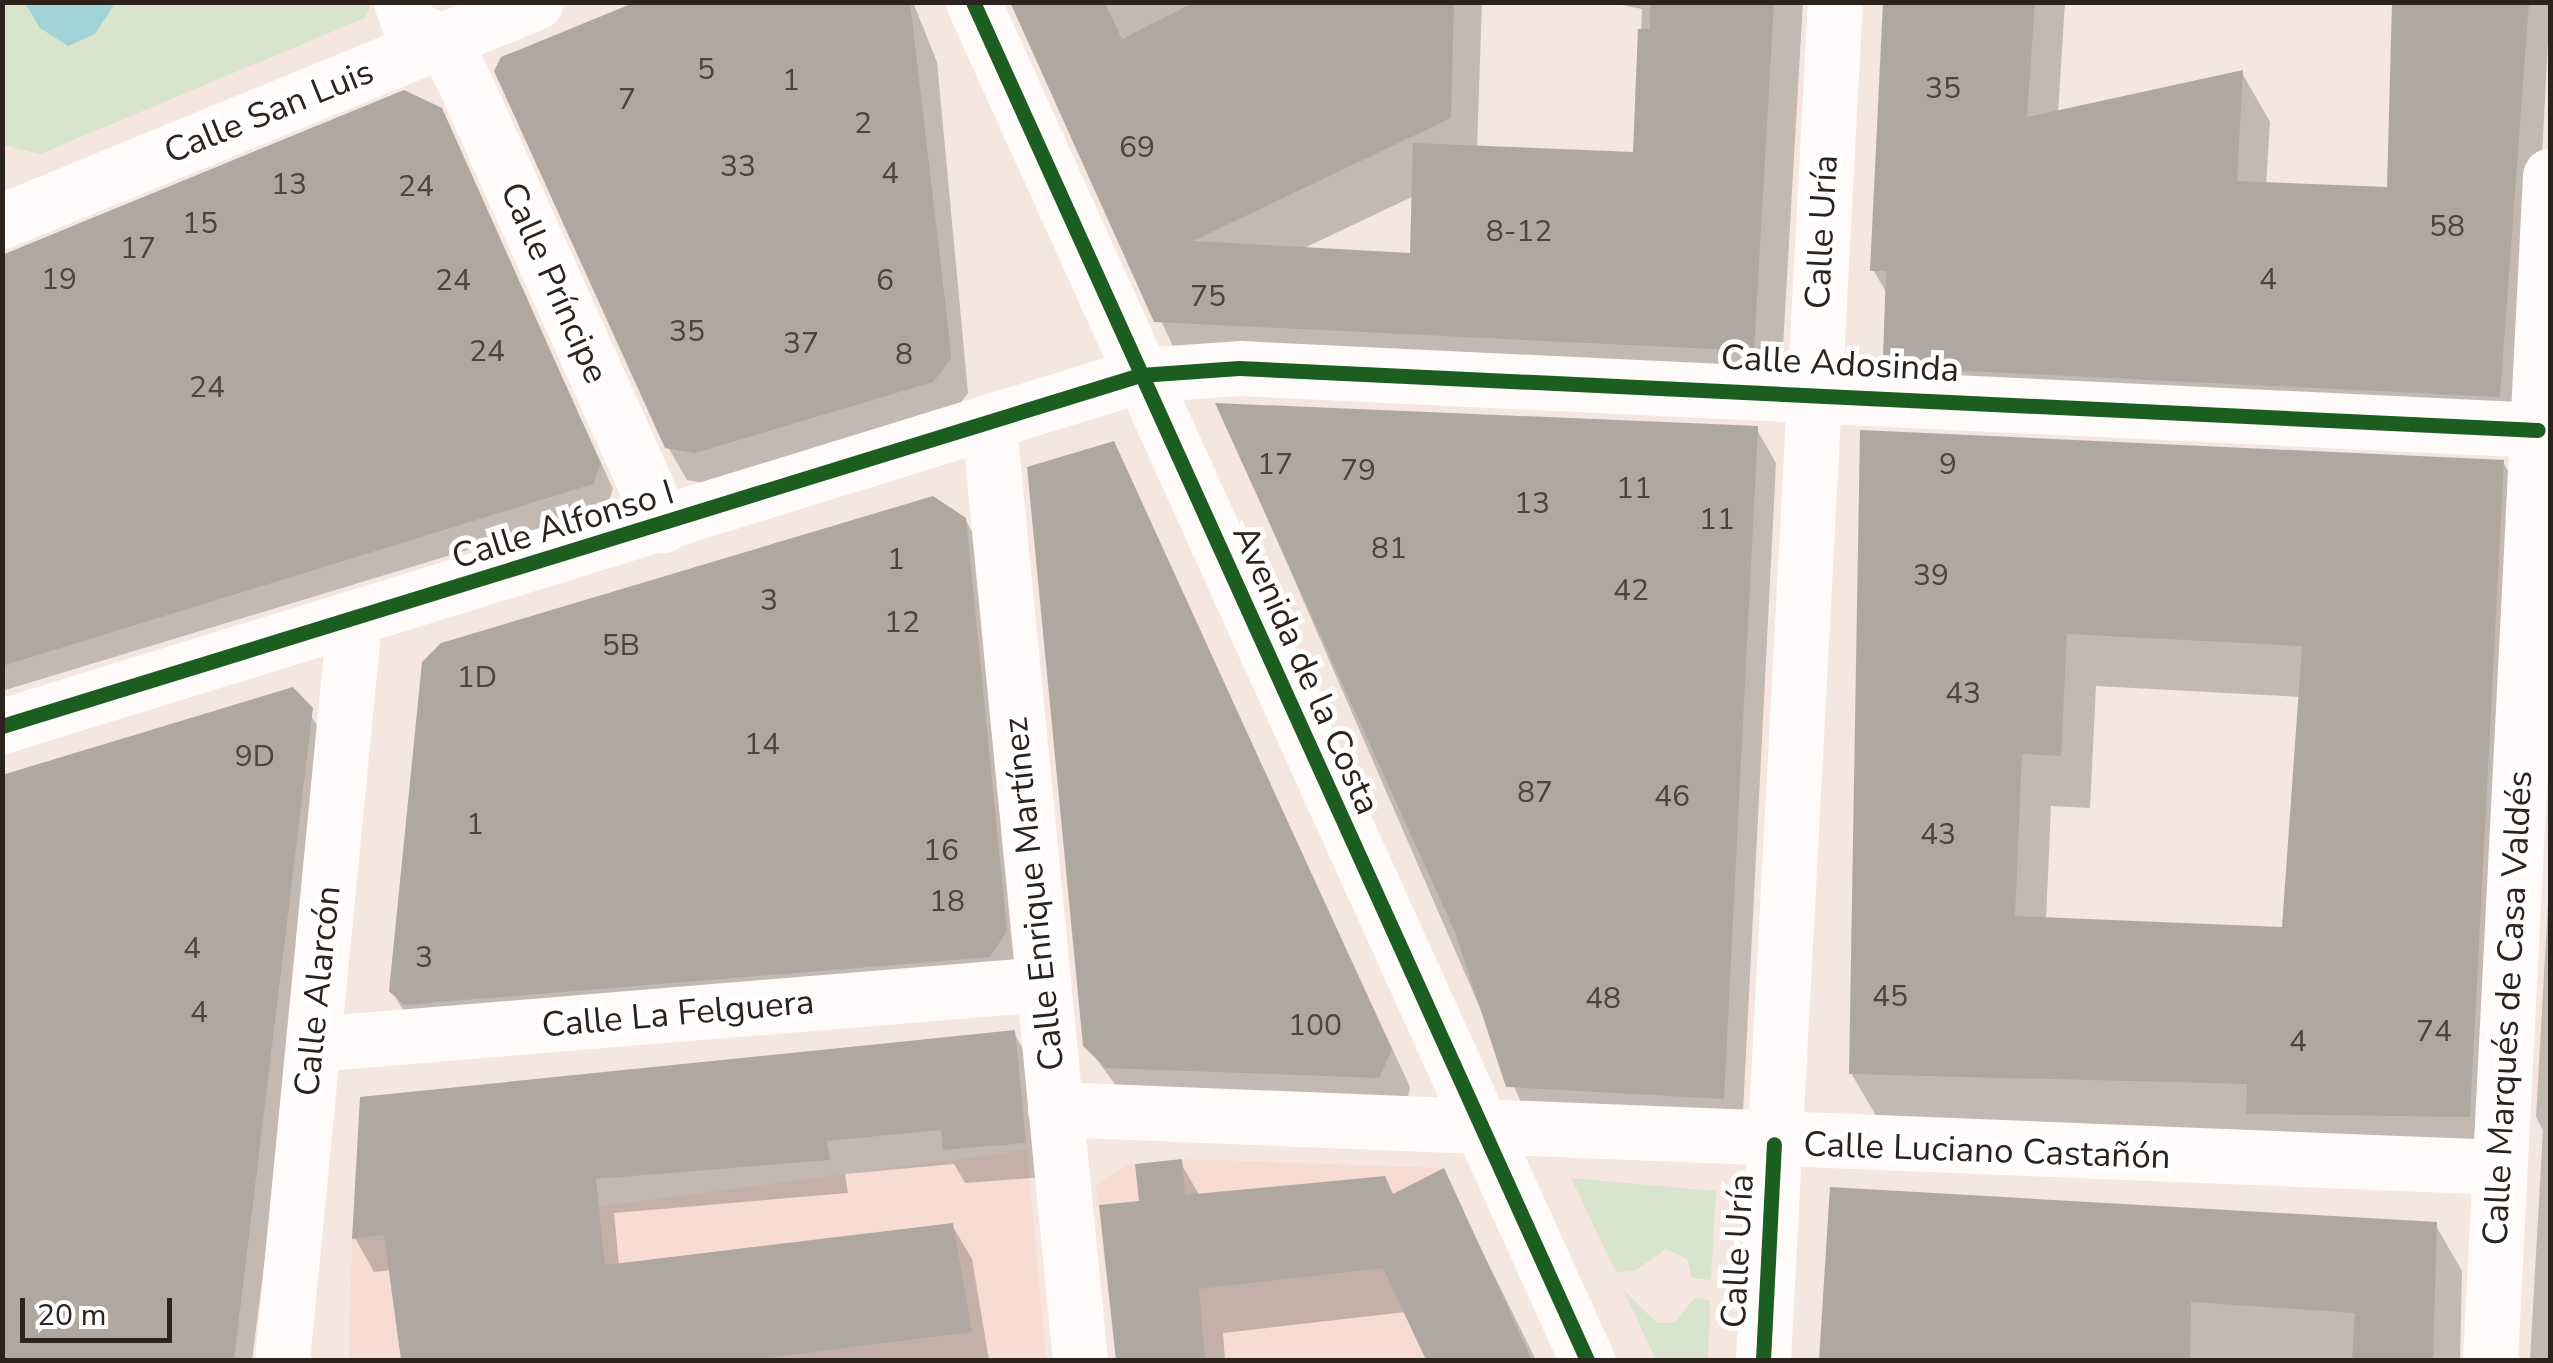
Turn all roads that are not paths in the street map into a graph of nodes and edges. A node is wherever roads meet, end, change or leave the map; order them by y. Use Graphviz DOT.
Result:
graph roads {
  1 [pos="400,2"];
  2 [pos="536,2"];
  3 [pos="973,2"];
  4 [pos="1835,2"];
  5 [pos="442,42"];
  6 [pos="2550,176"];
  7 [pos="2,221"];
  8 [pos="1140,375"];
  9 [pos="1810,392"];
  10 [pos="989,427"];
  11 [pos="2538,430"];
  12 [pos="663,525"];
  13 [pos="354,622"];
  14 [pos="2,726"];
  15 [pos="2534,801"];
  16 [pos="1043,984"];
  17 [pos="313,1044"];
  18 [pos="1055,1109"];
  19 [pos="1481,1129"];
  20 [pos="1774,1144"];
  21 [pos="2499,1167"];
  22 [pos="282,1360"];
  23 [pos="1080,1360"];
  24 [pos="1586,1360"];
  25 [pos="1763,1360"];
  26 [pos="2490,1360"];
  1 -- 5 [label="street"];
  2 -- 5 [label="street, Calle San Luis"];
  3 -- 8 [label="street, Avenida de la Costa"];
  4 -- 9 [label="street, Calle Uría"];
  5 -- 7 [label="street, Calle San Luis"];
  5 -- 12 [label="street, Calle Príncipe"];
  6 -- 11 [label="street, Calle Marqués de Casa Valdés"];
  8 -- 9 [label="street, Calle Adosinda"];
  8 -- 10 [label="street, Calle Alfonso I"];
  8 -- 19 [label="street, Avenida de la Costa"];
  9 -- 11 [label="street, Calle Adosinda"];
  9 -- 20 [label="street, Calle Uría"];
  10 -- 12 [label="street, Calle Alfonso I"];
  10 -- 16 [label="street, Calle Enrique Martínez"];
  11 -- 15 [label="street, Calle Marqués de Casa Valdés"];
  12 -- 13 [label="street, Calle Alfonso I"];
  13 -- 14 [label="street, Calle Alfonso I"];
  13 -- 17 [label="street, Calle Alarcón"];
  15 -- 21 [label="street, Calle Marqués de Casa Valdés"];
  16 -- 17 [label="street, Calle La Felguera"];
  16 -- 18 [label="street, Calle Enrique Martínez"];
  17 -- 22 [label="street, Calle Alarcón"];
  18 -- 19 [label="street, Calle Luciano Castañón"];
  18 -- 23 [label="street, Calle Enrique Martínez"];
  19 -- 20 [label="street, Calle Luciano Castañón"];
  19 -- 24 [label="street, Avenida de la Costa"];
  20 -- 21 [label="street, Calle Luciano Castañón"];
  20 -- 25 [label="street, Calle Uría"];
  21 -- 26 [label="street, Calle Marqués de Casa Valdés"];
}
